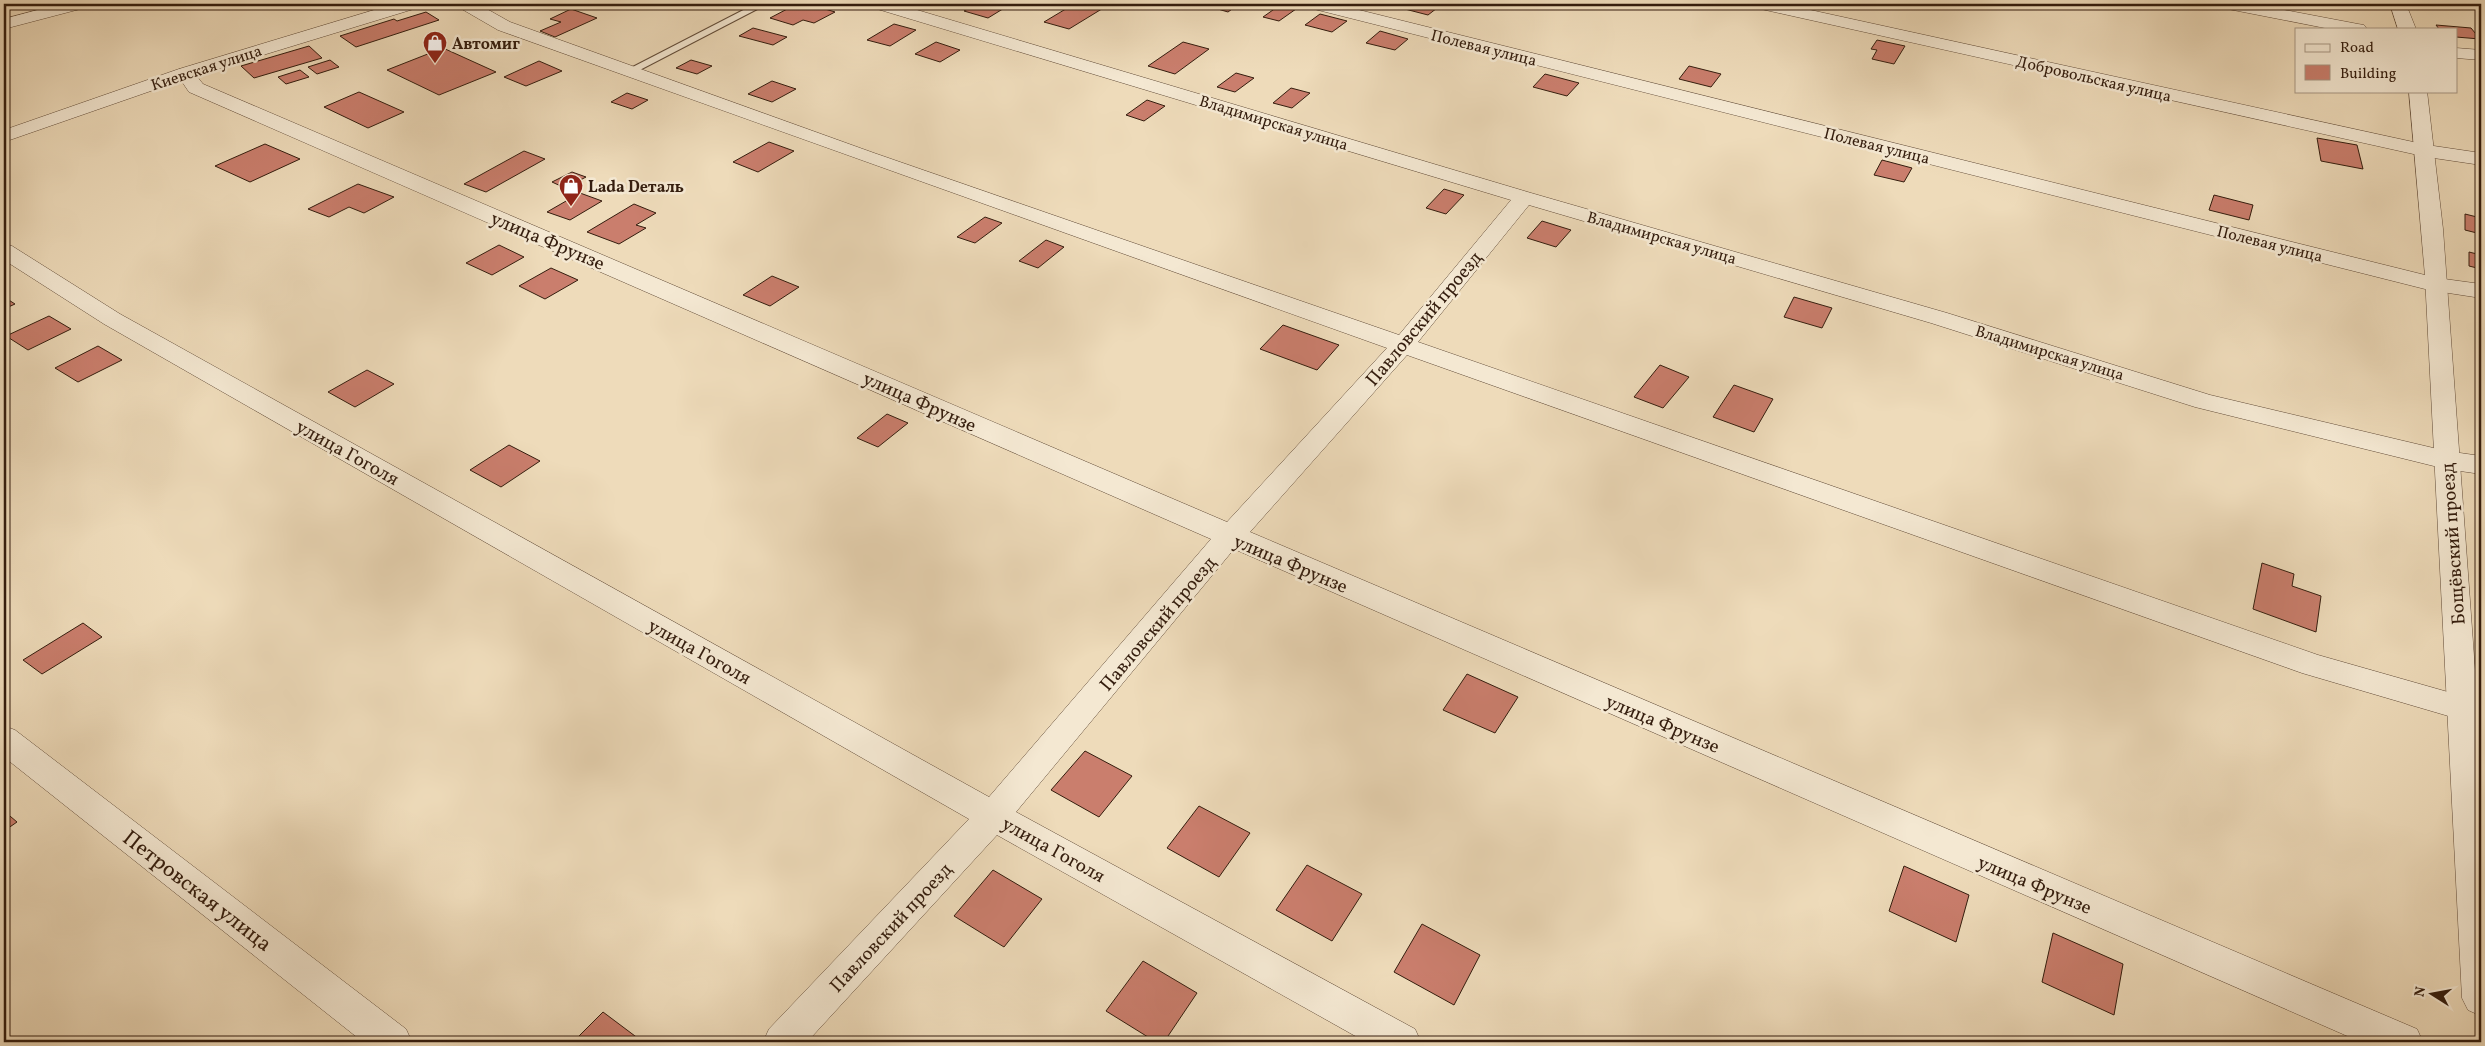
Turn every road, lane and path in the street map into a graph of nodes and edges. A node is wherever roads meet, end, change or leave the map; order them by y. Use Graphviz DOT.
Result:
graph roads {
  1 [pos="78,4"];
  2 [pos="410,4"];
  3 [pos="466,4"];
  4 [pos="762,4"];
  5 [pos="880,4"];
  6 [pos="1316,4"];
  7 [pos="1761,4"];
  8 [pos="2228,4"];
  9 [pos="2398,4"];
  10 [pos="4,24"];
  11 [pos="2353,28"];
  12 [pos="2407,28"];
  13 [pos="2458,53"];
  14 [pos="2481,55"];
  15 [pos="630,71"];
  16 [pos="185,73"];
  17 [pos="2418,92"];
  18 [pos="4,136"];
  19 [pos="2426,151"];
  20 [pos="2481,159"];
  21 [pos="1524,197"];
  22 [pos="4,251"];
  23 [pos="2437,285"];
  24 [pos="2481,291"];
  25 [pos="1404,344"];
  26 [pos="2446,460"];
  27 [pos="2481,465"];
  28 [pos="1230,536"];
  29 [pos="2472,710"];
  30 [pos="4,739"];
  31 [pos="994,816"];
  32 [pos="2481,998"];
  33 [pos="392,1042"];
  34 [pos="782,1042"];
  35 [pos="1402,1042"];
  36 [pos="2404,1042"];
  1 -- 10 [label="street"];
  2 -- 16 [label="street, Киевская улица"];
  3 -- 15 [label="street"];
  4 -- 15 [label="lane"];
  5 -- 21 [label="street, Владимирская улица"];
  6 -- 23 [label="street, Полевая улица"];
  7 -- 19 [label="street, Добровольская улица"];
  8 -- 11 [label="street"];
  9 -- 12 [label="street"];
  13 -- 14 [label="street"];
  15 -- 25 [label="street"];
  16 -- 18 [label="street, Киевская улица"];
  16 -- 28 [label="street, улица Фрунзе"];
  17 -- 19 [label="street, Бощёвский проезд"];
  19 -- 20 [label="street, Добровольская улица"];
  19 -- 23 [label="street, Бощёвский проезд"];
  21 -- 25 [label="street, Павловский проезд"];
  21 -- 26 [label="street, Владимирская улица"];
  22 -- 31 [label="street, улица Гоголя"];
  23 -- 24 [label="street, Полевая улица"];
  23 -- 26 [label="street, Бощёвский проезд"];
  25 -- 28 [label="street, Павловский проезд"];
  25 -- 29 [label="street"];
  26 -- 27 [label="street, Владимирская улица"];
  26 -- 29 [label="street, Бощёвский проезд"];
  28 -- 31 [label="street, Павловский проезд"];
  28 -- 36 [label="street, улица Фрунзе"];
  29 -- 32 [label="street, Бощёвский проезд"];
  30 -- 33 [label="street, Петровская улица"];
  31 -- 34 [label="street, Павловский проезд"];
  31 -- 35 [label="street, улица Гоголя"];
}
